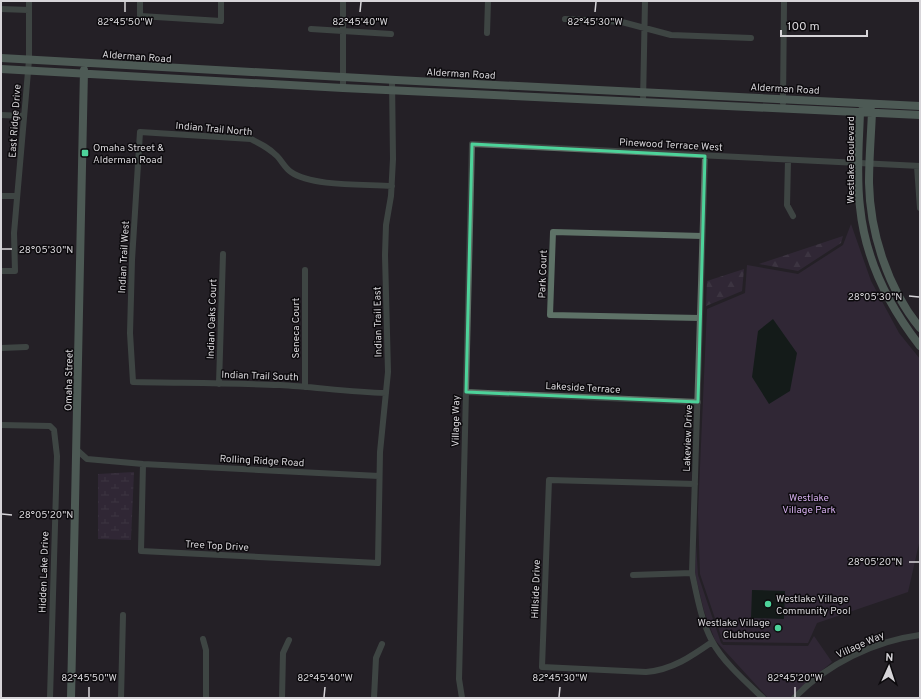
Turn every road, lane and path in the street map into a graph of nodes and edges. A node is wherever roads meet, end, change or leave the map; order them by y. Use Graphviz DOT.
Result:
graph roads {
  1 [pos="29,1"];
  2 [pos="140,1"];
  3 [pos="221,1"];
  4 [pos="343,1"];
  5 [pos="488,1"];
  6 [pos="645,1"];
  7 [pos="784,1"];
  8 [pos="1,9"];
  9 [pos="29,10"];
  10 [pos="565,19"];
  11 [pos="644,28"];
  12 [pos="311,29"];
  13 [pos="343,31"];
  14 [pos="487,33"];
  15 [pos="391,34"];
  16 [pos="751,38"];
  17 [pos="1,58"];
  18 [pos="29,60"];
  19 [pos="84,63"];
  20 [pos="1,69"];
  21 [pos="28,71"];
  22 [pos="83,74"];
  23 [pos="343,78"];
  24 [pos="392,80"];
  25 [pos="343,88"];
  26 [pos="391,90"];
  27 [pos="644,92"];
  28 [pos="783,98"];
  29 [pos="643,102"];
  30 [pos="868,103"];
  31 [pos="920,106"];
  32 [pos="783,108"];
  33 [pos="860,112"];
  34 [pos="872,112"];
  35 [pos="1,115"];
  36 [pos="920,115"];
  37 [pos="24,116"];
  38 [pos="140,132"];
  39 [pos="472,144"];
  40 [pos="705,156"];
  41 [pos="788,160"];
  42 [pos="858,163"];
  43 [pos="870,163"];
  44 [pos="918,166"];
  45 [pos="392,186"];
  46 [pos="1,196"];
  47 [pos="17,196"];
  48 [pos="920,208"];
  49 [pos="792,216"];
  50 [pos="702,236"];
  51 [pos="223,254"];
  52 [pos="305,270"];
  53 [pos="1,271"];
  54 [pos="700,318"];
  55 [pos="920,328"];
  56 [pos="920,346"];
  57 [pos="26,347"];
  58 [pos="1,348"];
  59 [pos="133,382"];
  60 [pos="219,384"];
  61 [pos="305,387"];
  62 [pos="466,392"];
  63 [pos="386,393"];
  64 [pos="698,402"];
  65 [pos="1,425"];
  66 [pos="77,450"];
  67 [pos="143,464"];
  68 [pos="379,476"];
  69 [pos="695,484"];
  70 [pos="378,563"];
  71 [pos="692,573"];
  72 [pos="633,575"];
  73 [pos="123,615"];
  74 [pos="920,635"];
  75 [pos="203,639"];
  76 [pos="289,640"];
  77 [pos="712,642"];
  78 [pos="382,644"];
  79 [pos="50,698"];
  80 [pos="71,698"];
  81 [pos="121,698"];
  82 [pos="206,698"];
  83 [pos="282,698"];
  84 [pos="374,698"];
  85 [pos="462,698"];
  86 [pos="763,698"];
  87 [pos="794,698"];
  1 -- 9 [label="street, East Ridge Drive"];
  2 -- 3 [label="street"];
  4 -- 13 [label="street"];
  5 -- 14 [label="street"];
  6 -- 11 [label="street"];
  7 -- 28 [label="street"];
  8 -- 9 [label="street"];
  9 -- 18 [label="street, East Ridge Drive"];
  10 -- 11 [label="street"];
  11 -- 16 [label="street"];
  11 -- 27 [label="street"];
  12 -- 13 [label="street"];
  13 -- 15 [label="street"];
  13 -- 23 [label="street"];
  17 -- 18 [label="main road, Alderman Road"];
  18 -- 19 [label="main road, Alderman Road"];
  18 -- 21 [label="street, East Ridge Drive"];
  19 -- 22 [label="main road, Omaha Street"];
  19 -- 23 [label="main road, Alderman Road"];
  20 -- 21 [label="main road, Alderman Road"];
  21 -- 22 [label="main road, Alderman Road"];
  21 -- 37 [label="street, East Ridge Drive"];
  22 -- 25 [label="main road, Alderman Road"];
  22 -- 66 [label="main road, Omaha Street"];
  23 -- 24 [label="main road, Alderman Road"];
  23 -- 25 [label="street"];
  24 -- 26 [label="street, Indian Trail East"];
  24 -- 27 [label="main road, Alderman Road"];
  25 -- 26 [label="main road, Alderman Road"];
  26 -- 29 [label="main road, Alderman Road"];
  26 -- 45 [label="street, Indian Trail East"];
  27 -- 28 [label="main road, Alderman Road"];
  27 -- 29 [label="street"];
  28 -- 30 [label="main road, Alderman Road"];
  28 -- 32 [label="street"];
  29 -- 32 [label="main road, Alderman Road"];
  30 -- 31 [label="main road, Alderman Road"];
  30 -- 33 [label="main road, Westlake Boulevard"];
  30 -- 34 [label="main road, Westlake Boulevard"];
  32 -- 33 [label="main road, Alderman Road"];
  33 -- 34 [label="main road, Alderman Road"];
  33 -- 42 [label="main road, Westlake Boulevard"];
  34 -- 36 [label="main road, Alderman Road"];
  34 -- 43 [label="main road, Westlake Boulevard"];
  35 -- 37 [label="street"];
  37 -- 47 [label="street, East Ridge Drive"];
  38 -- 45 [label="street, Indian Trail North"];
  38 -- 59 [label="street, Indian Trail West"];
  39 -- 40 [label="street, Pinewood Terrace West"];
  39 -- 62 [label="street, Village Way"];
  40 -- 41 [label="street, Pinewood Terrace West"];
  40 -- 50 [label="street, Lakeview Drive"];
  41 -- 42 [label="street, Pinewood Terrace West"];
  41 -- 49 [label="street"];
  42 -- 43 [label="street, Pinewood Terrace West"];
  42 -- 56 [label="main road, Westlake Boulevard"];
  43 -- 44 [label="street, Pinewood Terrace West"];
  43 -- 55 [label="main road, Westlake Boulevard"];
  44 -- 48 [label="street"];
  45 -- 63 [label="street, Indian Trail East"];
  46 -- 47 [label="street"];
  47 -- 53 [label="street, East Ridge Drive"];
  50 -- 54 [label="street, Lakeview Drive"];
  50 -- 54 [label="street, Park Court"];
  51 -- 60 [label="street, Indian Oaks Court"];
  52 -- 61 [label="street, Seneca Court"];
  54 -- 64 [label="street, Lakeview Drive"];
  57 -- 58 [label="street"];
  59 -- 60 [label="street, Indian Trail South"];
  60 -- 61 [label="street, Indian Trail South"];
  61 -- 63 [label="street, Indian Trail South"];
  62 -- 64 [label="street, Lakeside Terrace"];
  62 -- 85 [label="street, Village Way"];
  63 -- 68 [label="street, Indian Trail East"];
  64 -- 69 [label="street, Lakeview Drive"];
  65 -- 79 [label="street, Hidden Lake Drive"];
  66 -- 67 [label="street, Rolling Ridge Road"];
  66 -- 80 [label="main road, Omaha Street"];
  67 -- 68 [label="street, Rolling Ridge Road"];
  67 -- 70 [label="street, Tree Top Drive"];
  68 -- 70 [label="street, Indian Trail East"];
  69 -- 71 [label="street, Lakeview Drive"];
  69 -- 77 [label="street, Hillside Drive"];
  71 -- 72 [label="street"];
  71 -- 77 [label="street, Lakeview Drive"];
  73 -- 81 [label="street"];
  74 -- 87 [label="street, Village Way"];
  75 -- 82 [label="street"];
  76 -- 83 [label="street"];
  77 -- 86 [label="street, Lakeview Drive"];
  78 -- 84 [label="street"];
}
